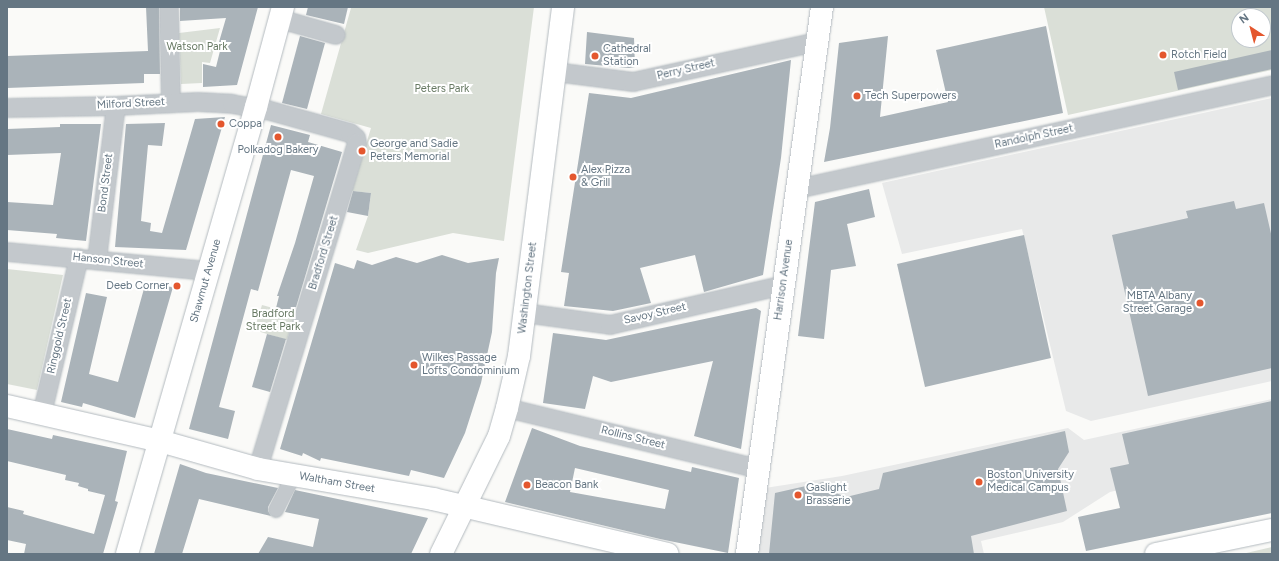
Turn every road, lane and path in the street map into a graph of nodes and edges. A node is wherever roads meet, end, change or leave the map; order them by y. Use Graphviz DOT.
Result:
graph roads {
  1 [pos="169,7"];
  2 [pos="562,7"];
  3 [pos="822,7"];
  4 [pos="281,13"];
  5 [pos="336,35"];
  6 [pos="817,42"];
  7 [pos="555,72"];
  8 [pos="1272,85"];
  9 [pos="171,103"];
  10 [pos="116,106"];
  11 [pos="256,107"];
  12 [pos="7,108"];
  13 [pos="797,189"];
  14 [pos="7,252"];
  15 [pos="79,258"];
  16 [pos="97,260"];
  17 [pos="208,271"];
  18 [pos="784,285"];
  19 [pos="524,313"];
  20 [pos="7,406"];
  21 [pos="507,408"];
  22 [pos="42,414"];
  23 [pos="160,440"];
  24 [pos="258,469"];
  25 [pos="759,469"];
  26 [pos="289,484"];
  27 [pos="464,507"];
  28 [pos="276,510"];
  29 [pos="1272,530"];
  30 [pos="127,554"];
  31 [pos="441,554"];
  32 [pos="668,554"];
  33 [pos="747,554"];
  34 [pos="1156,554"];
  1 -- 9 [label="street"];
  2 -- 7 [label="main road, Washington Street"];
  3 -- 6 [label="main road, Harrison Avenue"];
  4 -- 5 [label="street"];
  4 -- 11 [label="main road, Shawmut Avenue"];
  6 -- 7 [label="street, Perry Street"];
  6 -- 13 [label="main road, Harrison Avenue"];
  7 -- 19 [label="main road, Washington Street"];
  8 -- 13 [label="street, Randolph Street"];
  9 -- 10 [label="street, Milford Street"];
  9 -- 11 [label="street, Milford Street"];
  10 -- 12 [label="street, Milford Street"];
  10 -- 16 [label="street, Bond Street"];
  11 -- 17 [label="main road, Shawmut Avenue"];
  11 -- 24 [label="street, Bradford Street"];
  13 -- 18 [label="main road, Harrison Avenue"];
  14 -- 15 [label="street, Hanson Street"];
  15 -- 16 [label="street, Hanson Street"];
  15 -- 22 [label="street, Ringgold Street"];
  16 -- 17 [label="street, Hanson Street"];
  17 -- 23 [label="main road, Shawmut Avenue"];
  18 -- 19 [label="street, Savoy Street"];
  18 -- 25 [label="main road, Harrison Avenue"];
  19 -- 21 [label="main road, Washington Street"];
  20 -- 22 [label="main road, Waltham Street"];
  21 -- 25 [label="street, Rollins Street"];
  21 -- 27 [label="main road, Washington Street"];
  22 -- 23 [label="main road, Waltham Street"];
  23 -- 24 [label="main road, Waltham Street"];
  23 -- 30 [label="main road, Shawmut Avenue"];
  24 -- 27 [label="main road, Waltham Street"];
  25 -- 33 [label="main road, Harrison Avenue"];
  26 -- 28 [label="street"];
  27 -- 31 [label="main road, Washington Street"];
  27 -- 32 [label="main road, Waltham Street"];
  29 -- 34 [label="main road"];
}
